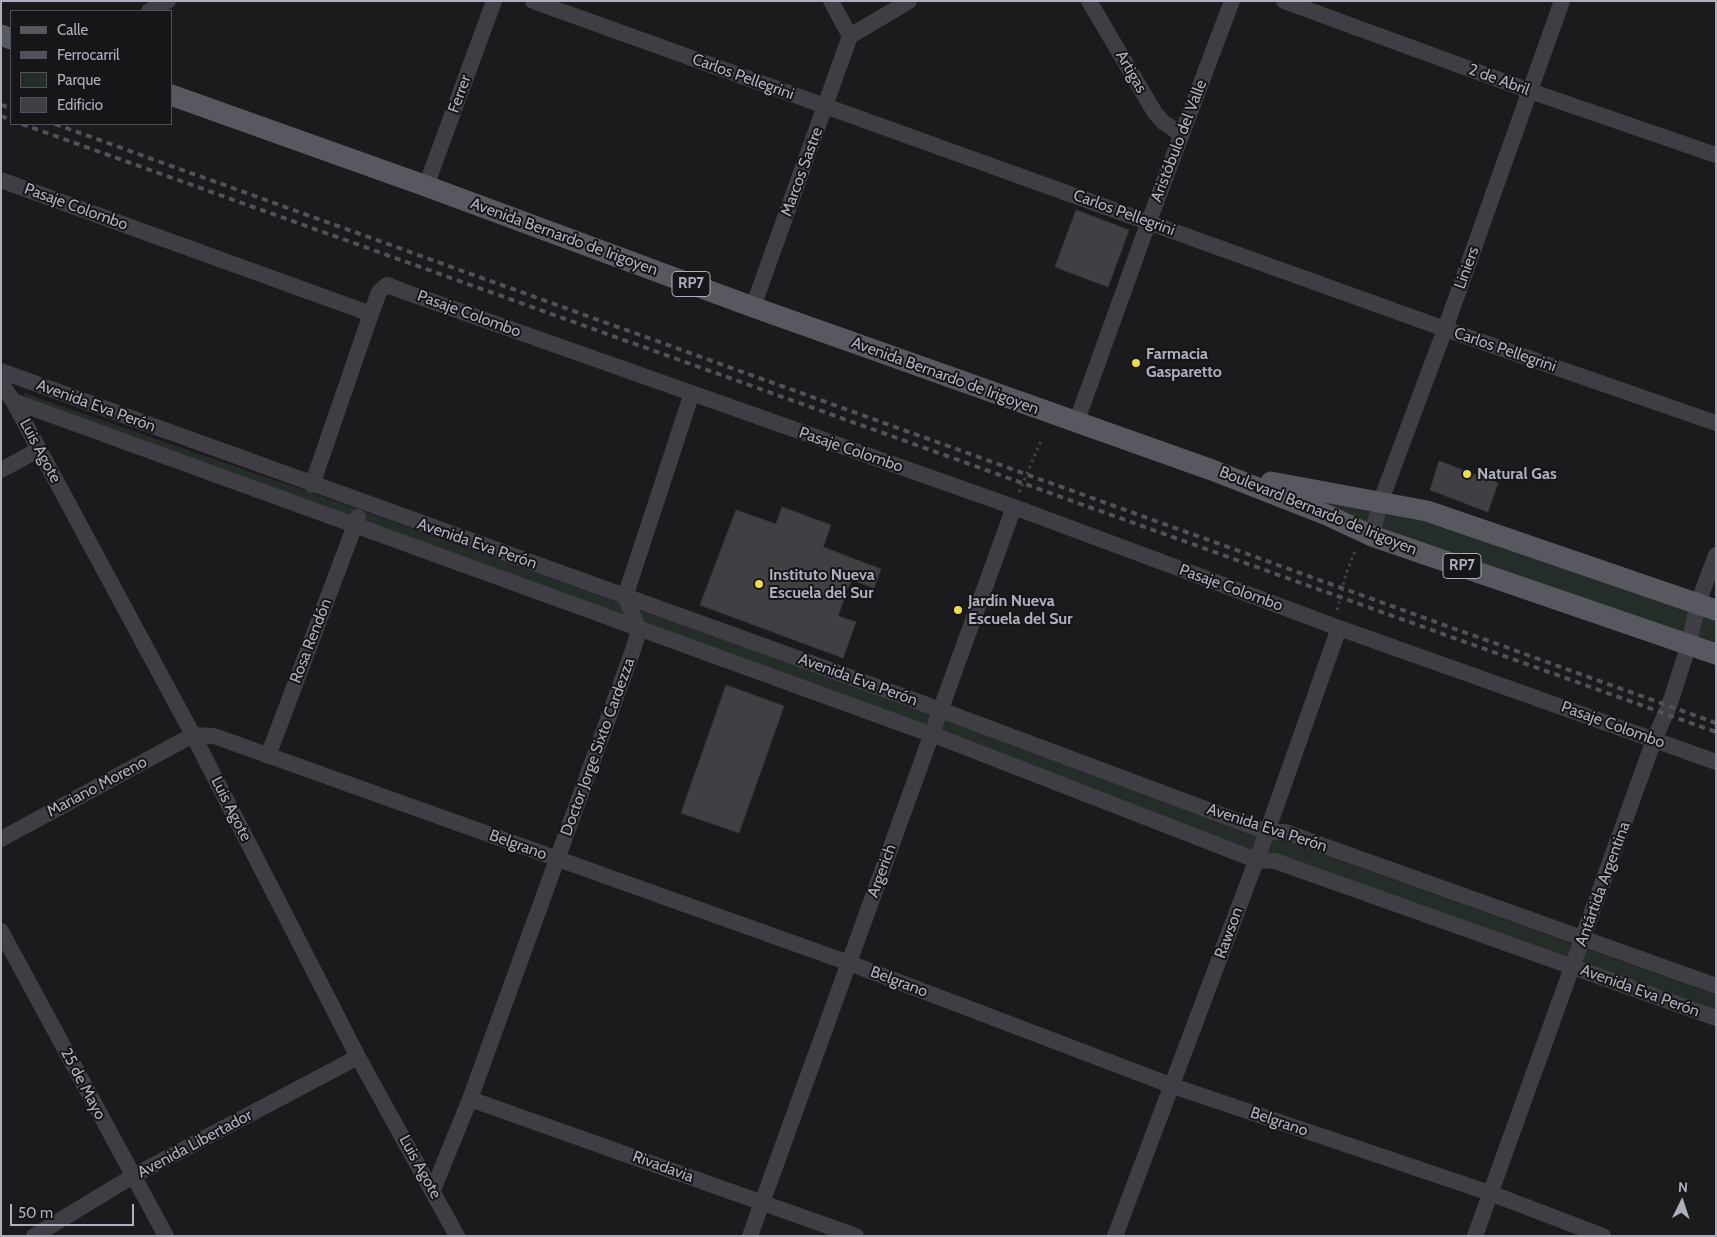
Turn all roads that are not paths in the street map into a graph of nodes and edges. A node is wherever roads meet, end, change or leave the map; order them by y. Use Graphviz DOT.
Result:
graph roads {
  1 [pos="168,1"];
  2 [pos="494,1"];
  3 [pos="533,1"];
  4 [pos="831,1"];
  5 [pos="908,1"];
  6 [pos="1089,1"];
  7 [pos="1232,1"];
  8 [pos="1284,1"];
  9 [pos="1562,1"];
  10 [pos="152,10"];
  11 [pos="850,36"];
  12 [pos="1530,91"];
  13 [pos="172,95"];
  14 [pos="825,107"];
  15 [pos="1182,135"];
  16 [pos="1716,155"];
  17 [pos="1,180"];
  18 [pos="426,186"];
  19 [pos="1149,221"];
  20 [pos="754,307"];
  21 [pos="371,314"];
  22 [pos="1445,330"];
  23 [pos="1,371"];
  24 [pos="1,383"];
  25 [pos="692,394"];
  26 [pos="13,401"];
  27 [pos="1076,423"];
  28 [pos="1716,423"];
  29 [pos="38,450"];
  30 [pos="1,470"];
  31 [pos="1212,470"];
  32 [pos="312,485"];
  33 [pos="363,503"];
  34 [pos="1380,503"];
  35 [pos="1014,508"];
  36 [pos="355,526"];
  37 [pos="1372,536"];
  38 [pos="1716,555"];
  39 [pos="625,597"];
  40 [pos="1707,606"];
  41 [pos="1339,628"];
  42 [pos="639,630"];
  43 [pos="1689,644"];
  44 [pos="1716,654"];
  45 [pos="940,710"];
  46 [pos="931,734"];
  47 [pos="193,735"];
  48 [pos="1654,740"];
  49 [pos="268,756"];
  50 [pos="1716,762"];
  51 [pos="1267,832"];
  52 [pos="1,839"];
  53 [pos="558,859"];
  54 [pos="1256,860"];
  55 [pos="1,931"];
  56 [pos="1583,938"];
  57 [pos="849,963"];
  58 [pos="1573,967"];
  59 [pos="1716,986"];
  60 [pos="1716,1018"];
  61 [pos="358,1057"];
  62 [pos="1173,1086"];
  63 [pos="470,1099"];
  64 [pos="133,1176"];
  65 [pos="433,1190"];
  66 [pos="1490,1193"];
  67 [pos="762,1202"];
  68 [pos="34,1236"];
  69 [pos="166,1236"];
  70 [pos="457,1236"];
  71 [pos="750,1236"];
  72 [pos="856,1236"];
  73 [pos="1115,1236"];
  74 [pos="1475,1236"];
  75 [pos="1603,1236"];
  1 -- 10 [label="street"];
  2 -- 18 [label="street, Ferrer"];
  3 -- 14 [label="street, Carlos Pellegrini"];
  4 -- 11 [label="street"];
  5 -- 11 [label="street"];
  6 -- 15 [label="street, Artigas"];
  7 -- 15 [label="street, Aristóbulo del Valle"];
  8 -- 12 [label="street, 2 de Abril"];
  9 -- 12 [label="street, Liniers"];
  11 -- 14 [label="street, Marcos Sastre"];
  12 -- 16 [label="street, 2 de Abril"];
  12 -- 22 [label="street, Liniers"];
  13 -- 18 [label="main road, Avenida Bernardo de Irigoyen / RP7"];
  14 -- 19 [label="street, Carlos Pellegrini"];
  14 -- 20 [label="street, Marcos Sastre"];
  15 -- 19 [label="street, Aristóbulo del Valle"];
  17 -- 21 [label="street, Pasaje Colombo"];
  18 -- 20 [label="main road, Avenida Bernardo de Irigoyen / RP7"];
  19 -- 22 [label="street, Carlos Pellegrini"];
  19 -- 27 [label="street, Aristóbulo del Valle"];
  20 -- 27 [label="main road, Avenida Bernardo de Irigoyen / RP7"];
  21 -- 25 [label="street, Pasaje Colombo"];
  21 -- 32 [label="street"];
  22 -- 28 [label="street, Carlos Pellegrini"];
  22 -- 34 [label="street, Liniers"];
  23 -- 32 [label="street, Avenida Eva Perón"];
  24 -- 26 [label="street, Luis Agote"];
  25 -- 35 [label="street, Pasaje Colombo"];
  25 -- 39 [label="street"];
  26 -- 29 [label="street, Luis Agote"];
  26 -- 36 [label="street, Avenida Eva Perón"];
  27 -- 31 [label="main road, Avenida Bernardo de Irigoyen / RP7"];
  29 -- 30 [label="street"];
  29 -- 47 [label="street, Luis Agote"];
  31 -- 34 [label="main road, Boulevard Bernardo de Irigoyen / RP7"];
  31 -- 37 [label="main road, Boulevard Bernardo de Irigoyen / RP7"];
  32 -- 33 [label="street, Avenida Eva Perón"];
  33 -- 36 [label="street, Rosa Rendón"];
  33 -- 39 [label="street, Avenida Eva Perón"];
  34 -- 37 [label="street, Liniers"];
  34 -- 40 [label="main road, Boulevard Bernardo de Irigoyen / RP7"];
  35 -- 41 [label="street, Pasaje Colombo"];
  35 -- 45 [label="street, Argerich"];
  36 -- 42 [label="street, Avenida Eva Perón"];
  36 -- 49 [label="street, Rosa Rendón"];
  37 -- 43 [label="main road, Boulevard Bernardo de Irigoyen / RP7"];
  38 -- 40 [label="street, Antártida Argentina"];
  39 -- 42 [label="street"];
  39 -- 45 [label="street, Avenida Eva Perón"];
  40 -- 43 [label="street, Antártida Argentina"];
  41 -- 48 [label="street, Pasaje Colombo"];
  41 -- 51 [label="street, Rawson"];
  42 -- 46 [label="street, Avenida Eva Perón"];
  42 -- 53 [label="street, Doctor Jorge Sixto Cardezza"];
  43 -- 44 [label="main road, Boulevard Bernardo de Irigoyen / RP7"];
  43 -- 48 [label="street, Antártida Argentina"];
  45 -- 46 [label="street, Argerich"];
  45 -- 51 [label="street, Avenida Eva Perón"];
  46 -- 54 [label="street, Avenida Eva Perón"];
  46 -- 57 [label="street, Argerich"];
  47 -- 49 [label="street, Belgrano"];
  47 -- 52 [label="street, Mariano Moreno"];
  47 -- 61 [label="street, Luis Agote"];
  48 -- 50 [label="street, Pasaje Colombo"];
  48 -- 56 [label="street, Antártida Argentina"];
  49 -- 53 [label="street, Belgrano"];
  51 -- 54 [label="street, Rawson"];
  51 -- 56 [label="street, Avenida Eva Perón"];
  53 -- 57 [label="street, Belgrano"];
  53 -- 63 [label="street, Doctor Jorge Sixto Cardezza"];
  54 -- 58 [label="street, Avenida Eva Perón"];
  54 -- 62 [label="street, Rawson"];
  55 -- 64 [label="street, 25 de Mayo"];
  56 -- 58 [label="street, Antártida Argentina"];
  56 -- 59 [label="street, Avenida Eva Perón"];
  57 -- 62 [label="street, Belgrano"];
  57 -- 67 [label="street, Argerich"];
  58 -- 60 [label="street, Avenida Eva Perón"];
  58 -- 66 [label="street, Antártida Argentina"];
  61 -- 64 [label="street, Avenida Libertador"];
  61 -- 65 [label="street, Luis Agote"];
  62 -- 66 [label="street, Belgrano"];
  62 -- 73 [label="street, Rawson"];
  63 -- 65 [label="street, Doctor Jorge Sixto Cardezza"];
  63 -- 67 [label="street, Rivadavia"];
  64 -- 68 [label="street, Avenida Libertador"];
  64 -- 69 [label="street, 25 de Mayo"];
  65 -- 70 [label="street, Luis Agote"];
  66 -- 74 [label="street, Antártida Argentina"];
  66 -- 75 [label="street, Belgrano"];
  67 -- 71 [label="street, Argerich"];
  67 -- 72 [label="street, Rivadavia"];
}
